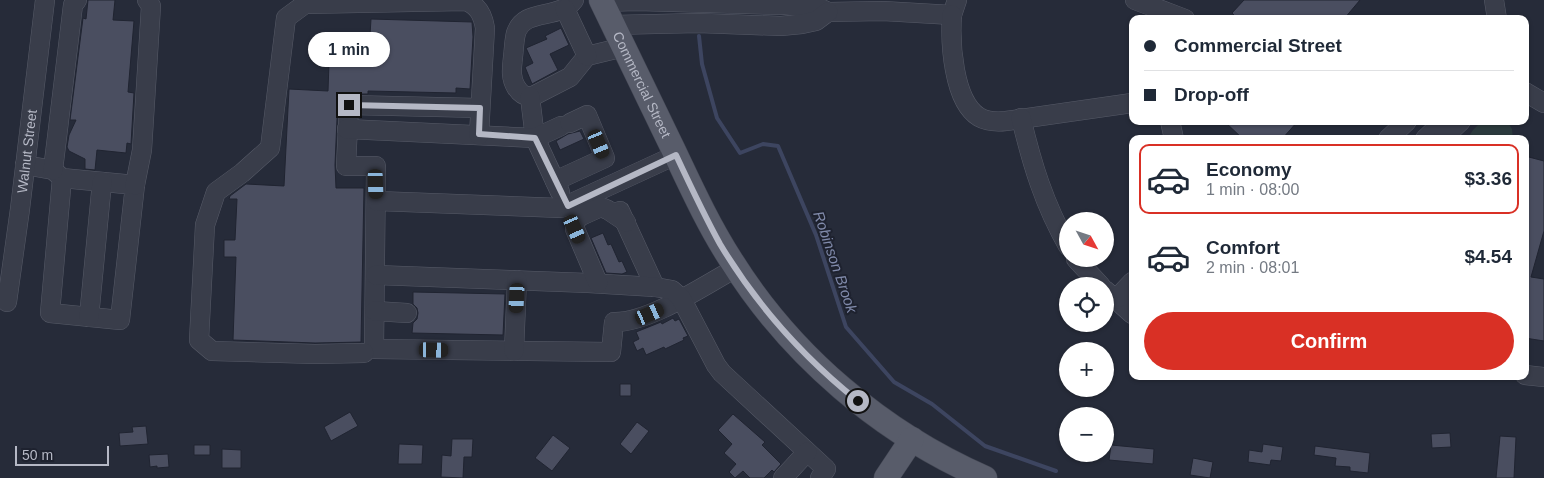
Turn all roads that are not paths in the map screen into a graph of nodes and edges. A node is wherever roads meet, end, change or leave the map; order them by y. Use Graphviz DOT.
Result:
graph roads {
  1 [pos="45,0"];
  2 [pos="77,0"];
  3 [pos="148,0"];
  4 [pos="1135,0"];
  5 [pos="1494,0"];
  6 [pos="602,1"];
  7 [pos="1155,3"];
  8 [pos="569,4"];
  9 [pos="759,4"];
  10 [pos="954,7"];
  11 [pos="828,12"];
  12 [pos="1178,15"];
  13 [pos="1496,15"];
  14 [pos="613,25"];
  15 [pos="758,26"];
  16 [pos="624,47"];
  17 [pos="587,56"];
  18 [pos="1529,95"];
  19 [pos="530,97"];
  20 [pos="1129,103"];
  21 [pos="1544,104"];
  22 [pos="480,108"];
  23 [pos="1021,118"];
  24 [pos="1403,125"];
  25 [pos="1440,125"];
  26 [pos="1457,125"];
  27 [pos="347,129"];
  28 [pos="479,134"];
  29 [pos="1392,135"];
  30 [pos="1429,135"];
  31 [pos="1446,135"];
  32 [pos="535,138"];
  33 [pos="676,155"];
  34 [pos="25,165"];
  35 [pos="58,174"];
  36 [pos="555,181"];
  37 [pos="102,182"];
  38 [pos="135,185"];
  39 [pos="610,187"];
  40 [pos="377,201"];
  41 [pos="563,208"];
  42 [pos="626,222"];
  43 [pos="1059,230"];
  44 [pos="736,268"];
  45 [pos="376,275"];
  46 [pos="518,280"];
  47 [pos="593,283"];
  48 [pos="1129,284"];
  49 [pos="656,287"];
  50 [pos="1114,292"];
  51 [pos="681,298"];
  52 [pos="1114,298"];
  53 [pos="7,302"];
  54 [pos="375,311"];
  55 [pos="1129,311"];
  56 [pos="407,313"];
  57 [pos="89,317"];
  58 [pos="514,351"];
  59 [pos="364,353"];
  60 [pos="1529,375"];
  61 [pos="1544,377"];
  62 [pos="912,439"];
  63 [pos="807,452"];
  64 [pos="783,478"];
  65 [pos="820,478"];
  66 [pos="886,478"];
  67 [pos="985,478"];
  1 -- 34 [label="street, Walnut Street"];
  2 -- 35 [label="street"];
  3 -- 38 [label="street"];
  4 -- 7 [label="street"];
  5 -- 13 [label="street"];
  6 -- 9 [label="street"];
  6 -- 14 [label="main road, Commercial Street"];
  7 -- 12 [label="street"];
  8 -- 17 [label="street"];
  8 -- 19 [label="street"];
  9 -- 11 [label="street"];
  9 -- 15 [label="street"];
  10 -- 11 [label="street"];
  10 -- 23 [label="street"];
  11 -- 15 [label="street"];
  14 -- 15 [label="street"];
  14 -- 16 [label="main road, Commercial Street"];
  16 -- 17 [label="street"];
  16 -- 33 [label="main road, Commercial Street"];
  17 -- 19 [label="street"];
  18 -- 21 [label="street"];
  19 -- 32 [label="street"];
  20 -- 23 [label="street"];
  22 -- 27 [label="street"];
  22 -- 28 [label="street"];
  22 -- 59 [label="street"];
  23 -- 43 [label="street"];
  24 -- 29 [label="street"];
  25 -- 30 [label="street"];
  26 -- 31 [label="street"];
  27 -- 28 [label="street"];
  27 -- 40 [label="street"];
  28 -- 32 [label="street"];
  32 -- 36 [label="street"];
  32 -- 36 [label="street"];
  33 -- 39 [label="street"];
  33 -- 44 [label="main road, Commercial Street"];
  34 -- 35 [label="street"];
  34 -- 53 [label="street, Walnut Street"];
  35 -- 37 [label="street"];
  35 -- 57 [label="street"];
  36 -- 41 [label="street"];
  37 -- 38 [label="street"];
  37 -- 57 [label="street"];
  38 -- 57 [label="street"];
  39 -- 41 [label="street"];
  39 -- 42 [label="street"];
  40 -- 41 [label="street"];
  40 -- 45 [label="street"];
  41 -- 47 [label="street"];
  42 -- 47 [label="street"];
  42 -- 49 [label="street"];
  44 -- 51 [label="street"];
  44 -- 62 [label="main road, Commercial Street"];
  45 -- 46 [label="street"];
  45 -- 54 [label="street"];
  46 -- 47 [label="street"];
  46 -- 58 [label="street"];
  47 -- 49 [label="street"];
  48 -- 50 [label="street"];
  49 -- 51 [label="street"];
  51 -- 58 [label="street"];
  51 -- 63 [label="street"];
  52 -- 55 [label="street"];
  54 -- 56 [label="street"];
  54 -- 58 [label="street"];
  60 -- 61 [label="street"];
  62 -- 66 [label="main road"];
  62 -- 67 [label="main road, Commercial Street"];
  63 -- 64 [label="street"];
  63 -- 65 [label="street"];
}
